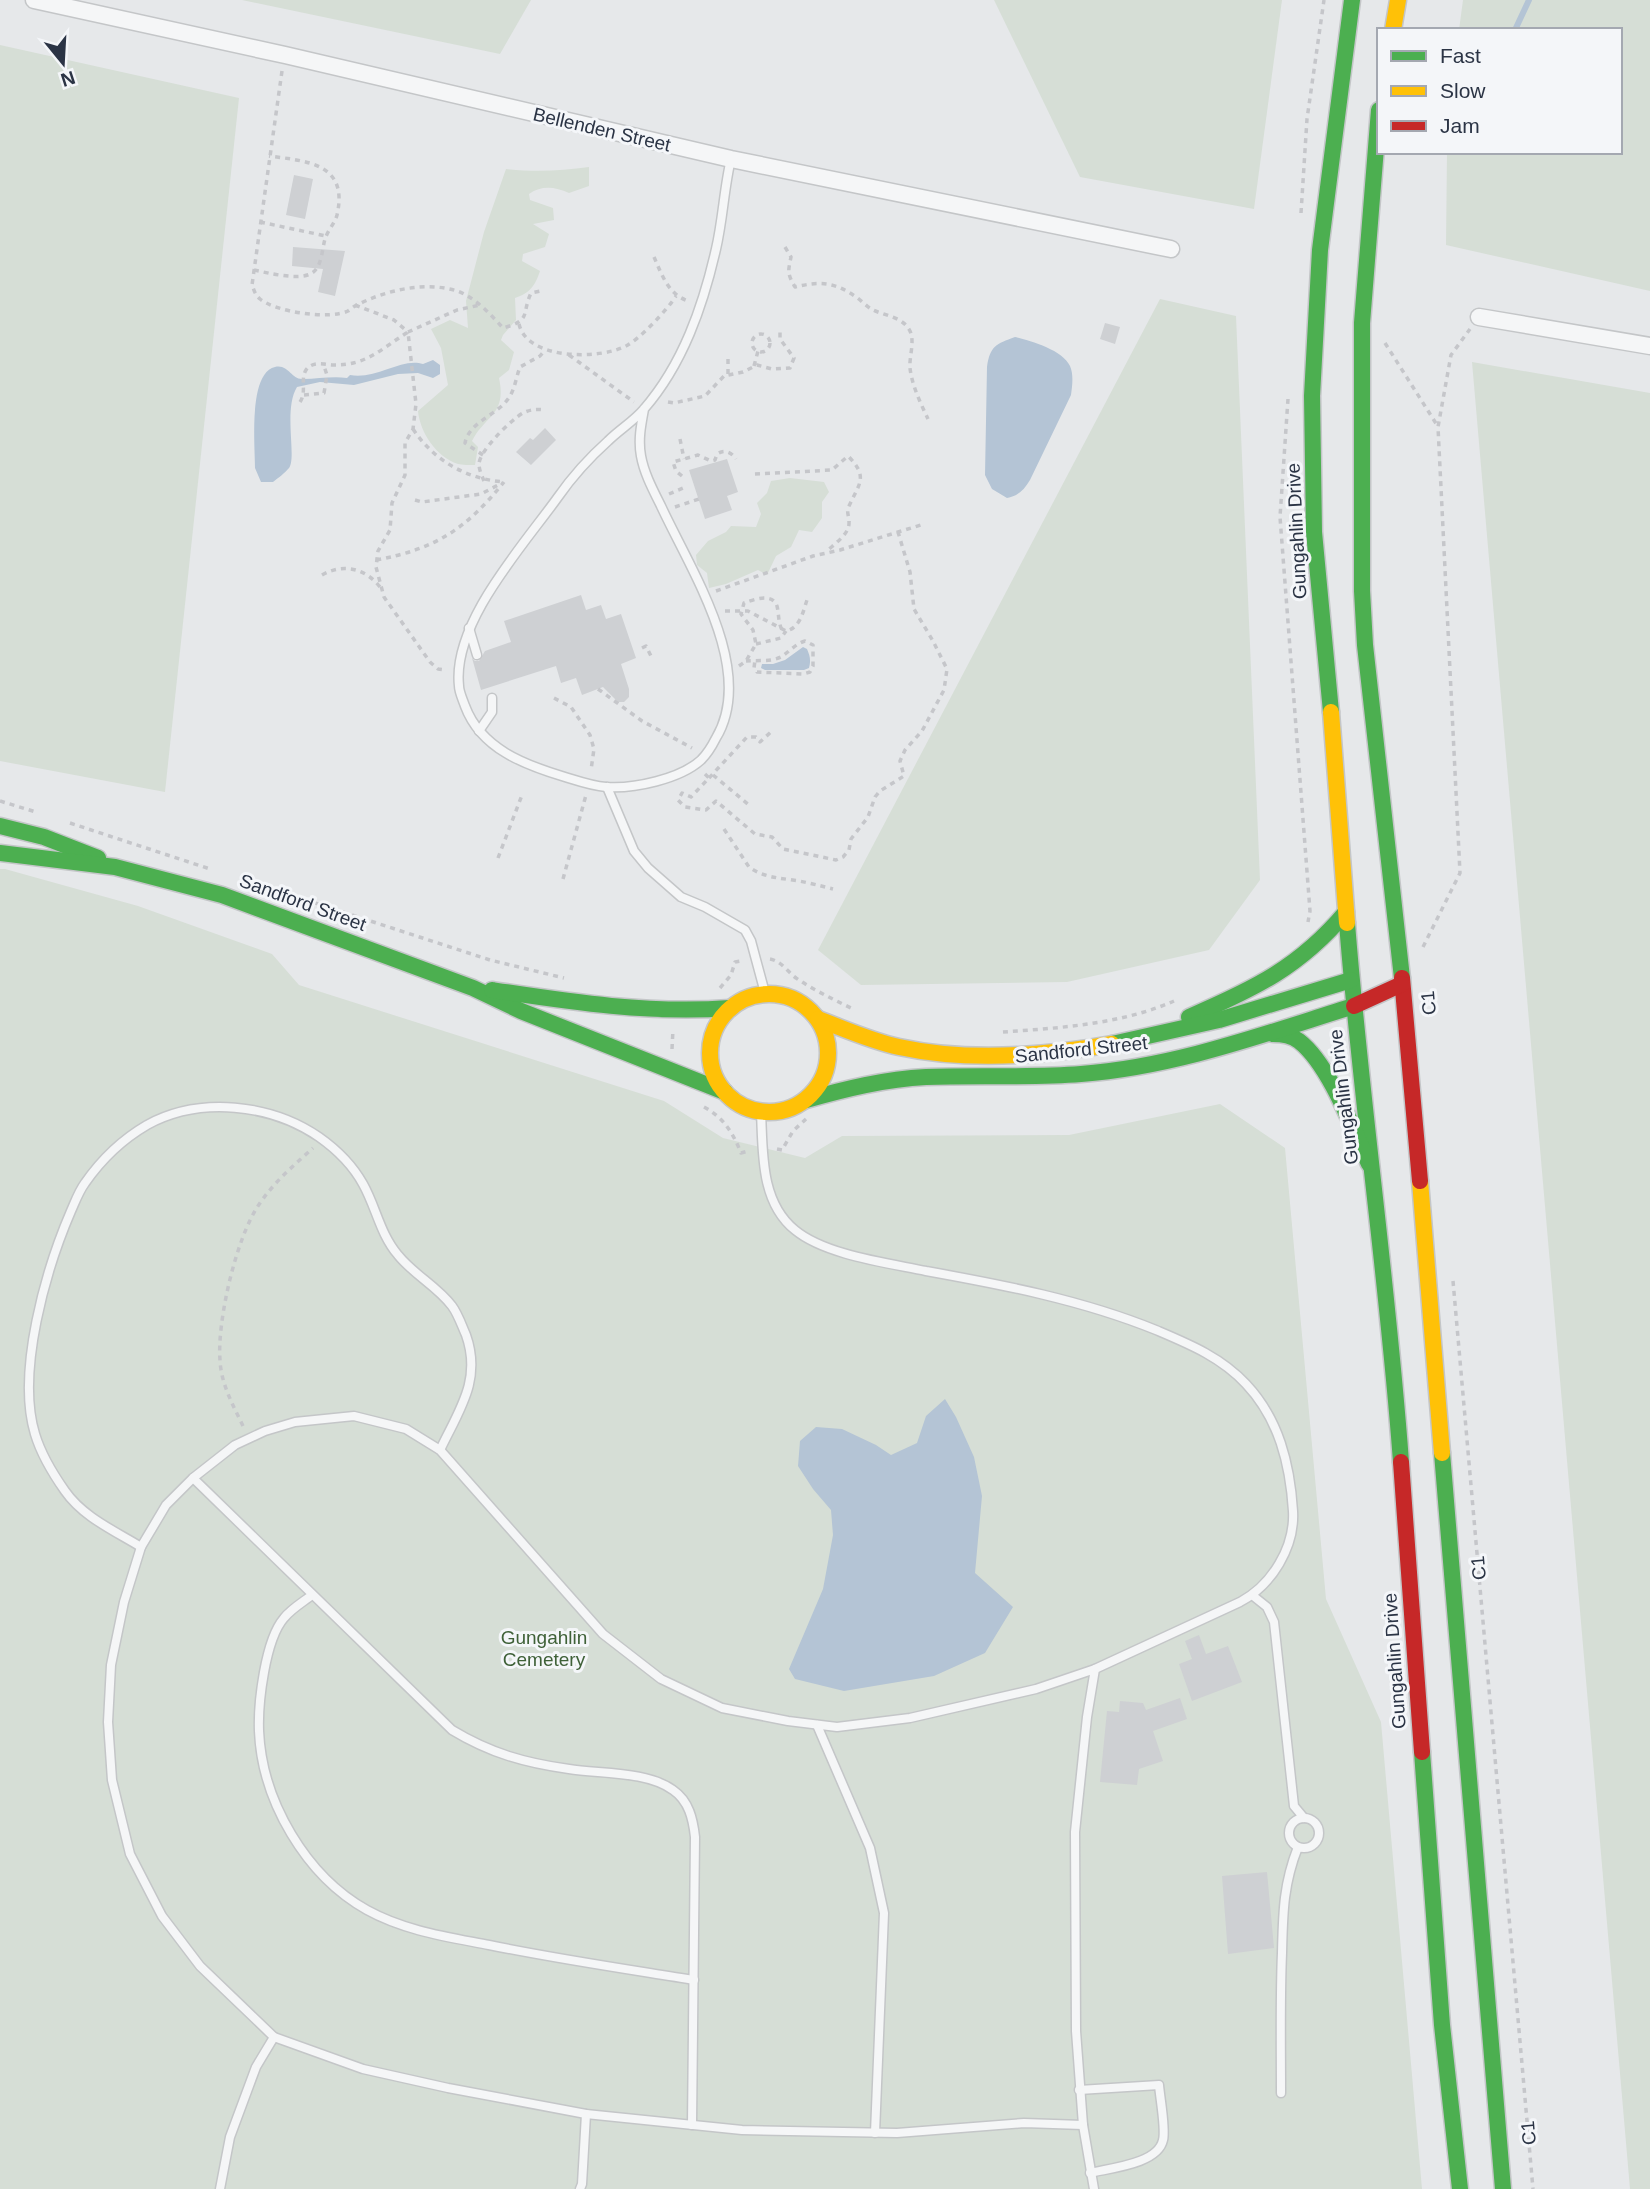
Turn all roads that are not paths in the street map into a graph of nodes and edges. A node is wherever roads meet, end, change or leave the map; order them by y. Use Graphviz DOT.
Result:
graph roads {
  1 [pos="34,0"];
  2 [pos="1352,0"];
  3 [pos="1398,0"];
  4 [pos="1393,28"];
  5 [pos="1377,135"];
  6 [pos="731,159"];
  7 [pos="1171,249"];
  8 [pos="1479,317"];
  9 [pos="1650,346"];
  10 [pos="644,409"];
  11 [pos="469,628"];
  12 [pos="477,655"];
  13 [pos="492,698"];
  14 [pos="480,731"];
  15 [pos="607,788"];
  16 [pos="0,826"];
  17 [pos="0,853"];
  18 [pos="115,867"];
  19 [pos="1346,912"];
  20 [pos="1364,979"];
  21 [pos="1402,983"];
  22 [pos="473,988"];
  23 [pos="765,993"];
  24 [pos="1354,1006"];
  25 [pos="730,1008"];
  26 [pos="818,1018"];
  27 [pos="1266,1035"];
  28 [pos="1117,1042"];
  29 [pos="725,1093"];
  30 [pos="806,1100"];
  31 [pos="761,1112"];
  32 [pos="1374,1172"];
  33 [pos="440,1450"];
  34 [pos="193,1478"];
  35 [pos="141,1547"];
  36 [pos="312,1595"];
  37 [pos="1252,1595"];
  38 [pos="1095,1669"];
  39 [pos="817,1725"];
  40 [pos="1304,1818"];
  41 [pos="1298,1847"];
  42 [pos="694,1980"];
  43 [pos="274,2036"];
  44 [pos="1079,2090"];
  45 [pos="1281,2093"];
  46 [pos="586,2114"];
  47 [pos="692,2125"];
  48 [pos="1083,2125"];
  49 [pos="875,2133"];
  50 [pos="1090,2173"];
  51 [pos="220,2189"];
  52 [pos="580,2189"];
  53 [pos="1094,2189"];
  54 [pos="1460,2189"];
  55 [pos="1503,2189"];
  1 -- 6 [label="street, Bellenden Street"];
  2 -- 19 [label="main road, Gungahlin Drive"];
  3 -- 4 [label="main road"];
  5 -- 21 [label="main road"];
  6 -- 7 [label="street, Bellenden Street"];
  6 -- 10 [label="lane"];
  8 -- 9 [label="street"];
  10 -- 11 [label="lane"];
  10 -- 15 [label="lane"];
  11 -- 12 [label="lane"];
  11 -- 14 [label="lane"];
  13 -- 14 [label="lane"];
  14 -- 15 [label="lane"];
  15 -- 23 [label="lane"];
  16 -- 18 [label="main road, Sandford Street"];
  17 -- 18 [label="main road, Sandford Street"];
  18 -- 22 [label="main road, Sandford Street"];
  19 -- 20 [label="main road, Gungahlin Drive"];
  19 -- 28 [label="main road"];
  20 -- 21 [label="main road"];
  20 -- 24 [label="main road, Gungahlin Drive"];
  20 -- 28 [label="main road, Sandford Street"];
  21 -- 24 [label="main road, Sandford Street"];
  21 -- 55 [label="main road"];
  22 -- 25 [label="main road, Sandford Street"];
  22 -- 29 [label="main road, Sandford Street"];
  23 -- 25 [label="main road"];
  23 -- 26 [label="main road"];
  24 -- 27 [label="main road, Sandford Street"];
  24 -- 32 [label="main road, Gungahlin Drive"];
  25 -- 29 [label="main road"];
  26 -- 28 [label="main road, Sandford Street"];
  26 -- 30 [label="main road"];
  27 -- 30 [label="main road, Sandford Street"];
  27 -- 32 [label="main road"];
  29 -- 31 [label="main road"];
  30 -- 31 [label="main road"];
  31 -- 37 [label="lane"];
  32 -- 54 [label="main road, Gungahlin Drive"];
  33 -- 34 [label="lane"];
  33 -- 35 [label="lane"];
  33 -- 39 [label="lane"];
  34 -- 35 [label="lane"];
  34 -- 36 [label="lane"];
  35 -- 43 [label="lane"];
  36 -- 42 [label="lane"];
  36 -- 42 [label="lane"];
  37 -- 38 [label="lane"];
  37 -- 40 [label="lane"];
  38 -- 39 [label="lane"];
  38 -- 44 [label="lane"];
  39 -- 49 [label="lane"];
  40 -- 41 [label="lane"];
  40 -- 41 [label="lane"];
  41 -- 45 [label="lane"];
  42 -- 47 [label="lane"];
  43 -- 46 [label="lane"];
  43 -- 51 [label="lane"];
  44 -- 48 [label="lane"];
  44 -- 50 [label="lane"];
  46 -- 47 [label="lane"];
  46 -- 52 [label="lane"];
  47 -- 49 [label="lane"];
  48 -- 49 [label="lane"];
  48 -- 50 [label="lane"];
  50 -- 53 [label="lane"];
}
